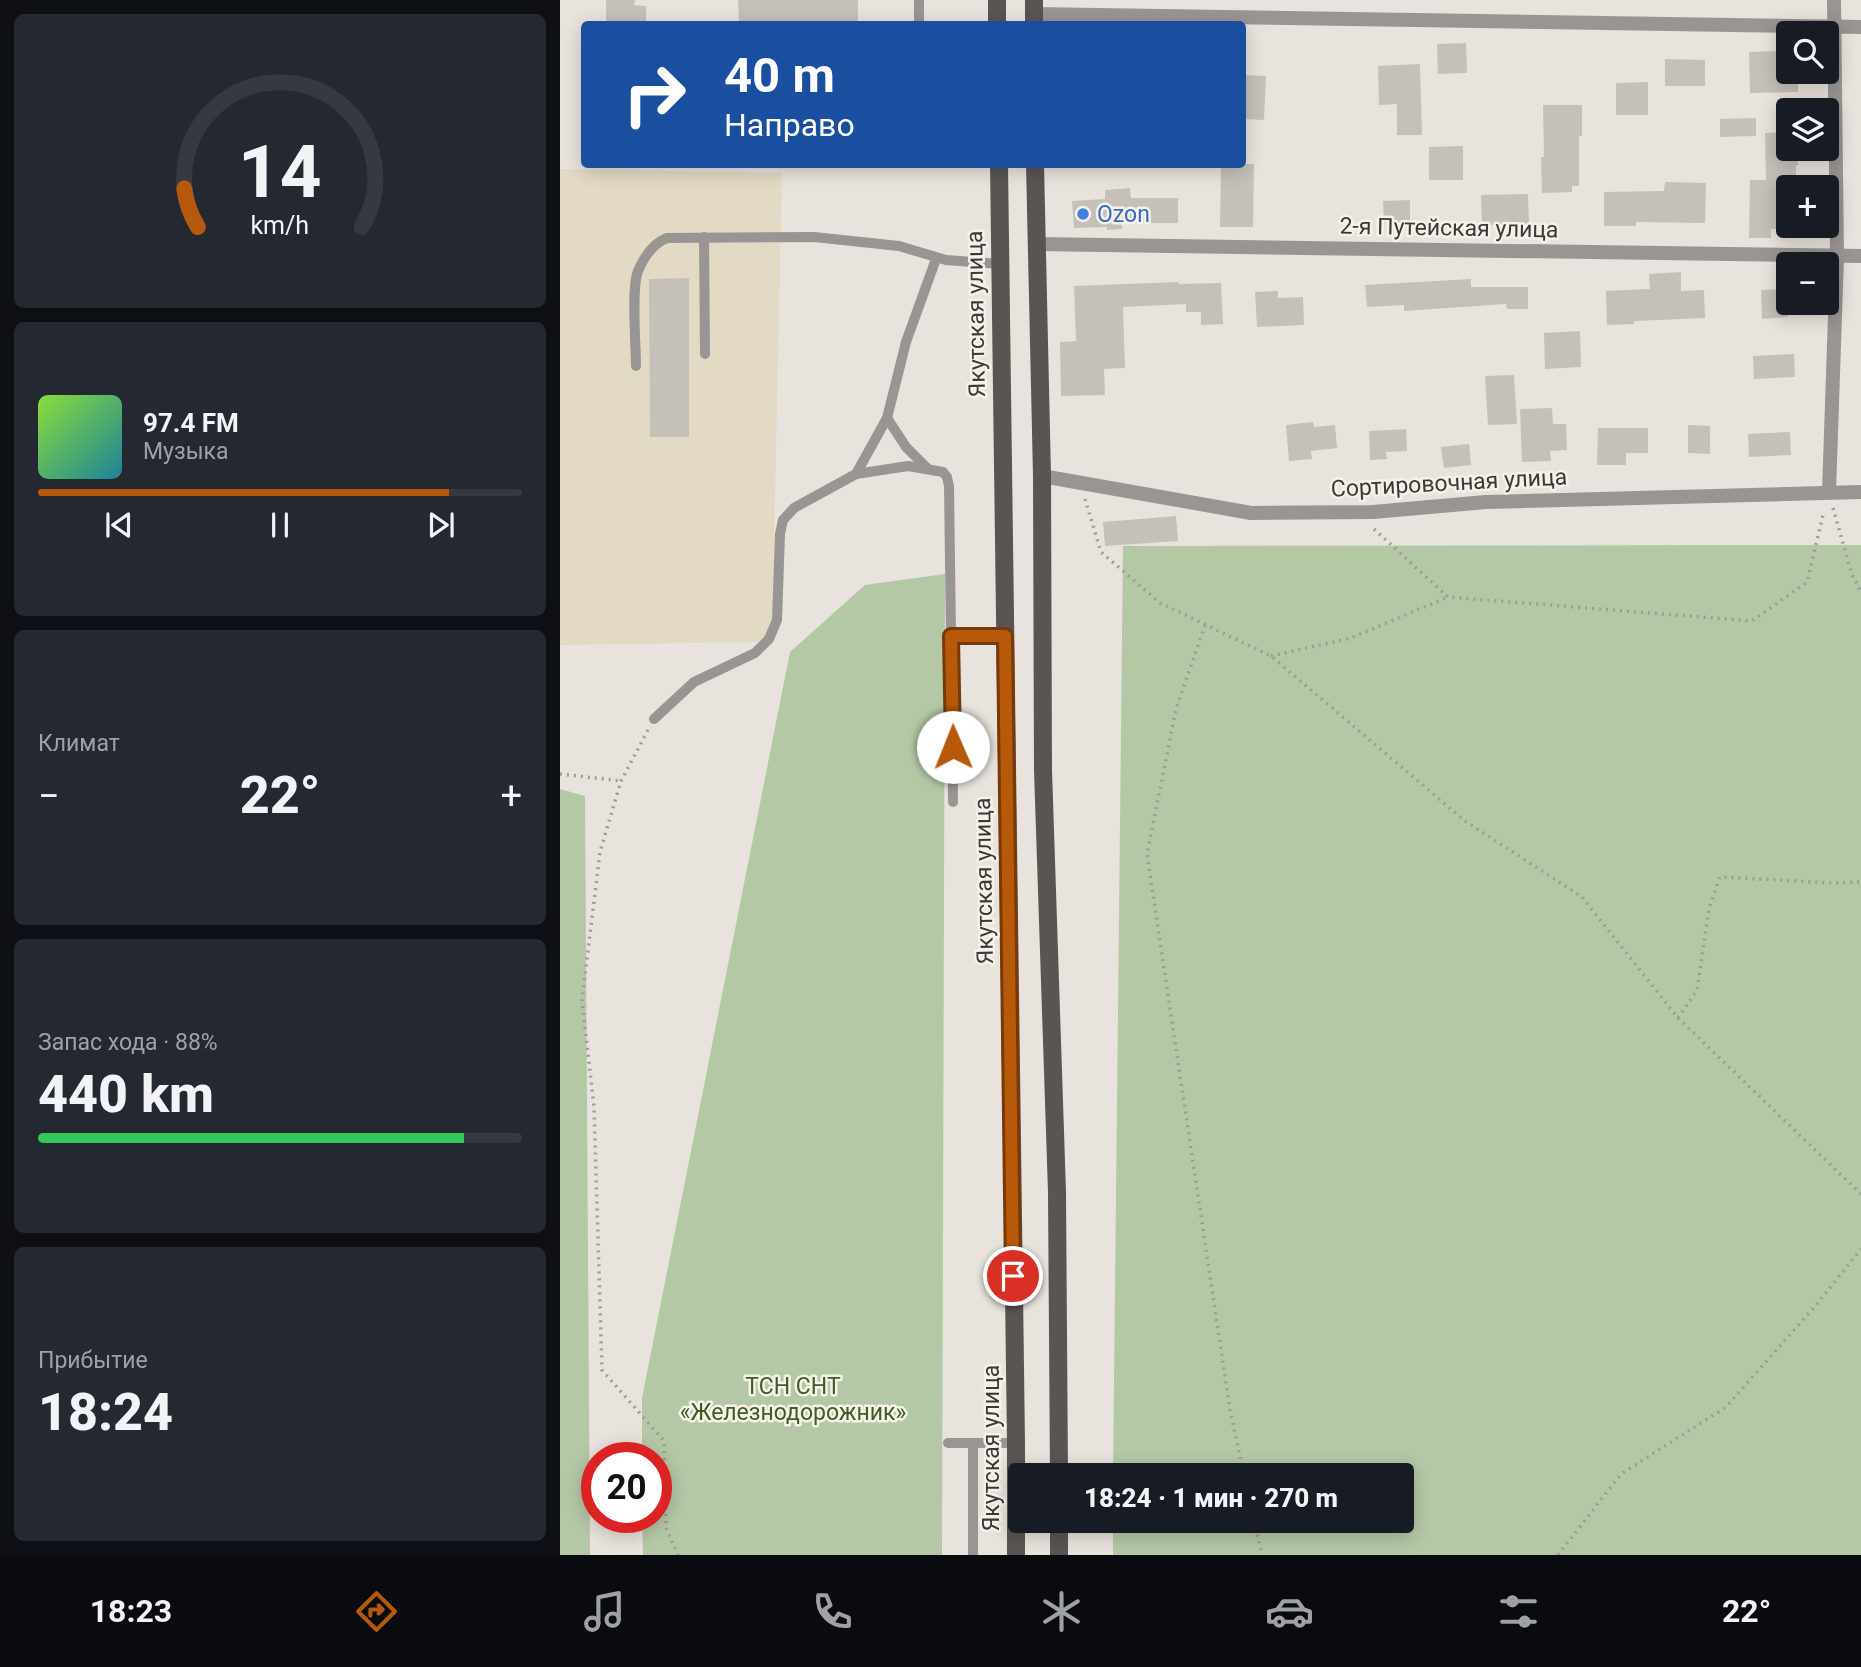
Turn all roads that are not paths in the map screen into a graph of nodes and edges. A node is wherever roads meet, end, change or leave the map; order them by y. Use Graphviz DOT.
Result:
graph roads {
  1 [pos="919,0"];
  2 [pos="997,0"];
  3 [pos="1834,0"];
  4 [pos="1034,13"];
  5 [pos="919,21"];
  6 [pos="997,21"];
  7 [pos="1834,21"];
  8 [pos="1776,26"];
  9 [pos="1839,27"];
  10 [pos="1861,27"];
  11 [pos="1835,84"];
  12 [pos="999,168"];
  13 [pos="1035,168"];
  14 [pos="704,237"];
  15 [pos="1036,244"];
  16 [pos="1837,252"];
  17 [pos="1776,256"];
  18 [pos="1839,257"];
  19 [pos="1861,257"];
  20 [pos="936,258"];
  21 [pos="1000,264"];
  22 [pos="1835,315"];
  23 [pos="705,354"];
  24 [pos="636,366"];
  25 [pos="887,418"];
  26 [pos="928,469"];
  27 [pos="856,474"];
  28 [pos="1042,476"];
  29 [pos="1829,492"];
  30 [pos="1861,492"];
  31 [pos="951,636"];
  32 [pos="1005,636"];
  33 [pos="654,719"];
  34 [pos="953,802"];
  35 [pos="948,1443"];
  36 [pos="974,1443"];
  37 [pos="1016,1443"];
  38 [pos="1059,1463"];
  39 [pos="1059,1533"];
  40 [pos="973,1555"];
  41 [pos="1016,1555"];
  42 [pos="1059,1555"];
  1 -- 5 [label="lane"];
  2 -- 6 [label="main road"];
  3 -- 7 [label="street"];
  4 -- 8 [label="street"];
  9 -- 10 [label="street"];
  11 -- 16 [label="street"];
  12 -- 21 [label="main road, Якутская улица"];
  13 -- 15 [label="main road"];
  14 -- 20 [label="lane"];
  14 -- 23 [label="lane"];
  14 -- 24 [label="lane"];
  15 -- 17 [label="street, 2-я Путейская улица"];
  15 -- 28 [label="main road"];
  18 -- 19 [label="street, 2-я Путейская улица"];
  20 -- 21 [label="lane"];
  20 -- 25 [label="lane"];
  21 -- 32 [label="main road, Якутская улица"];
  22 -- 29 [label="street"];
  25 -- 26 [label="lane"];
  25 -- 27 [label="lane"];
  26 -- 27 [label="lane"];
  26 -- 31 [label="lane"];
  27 -- 33 [label="lane"];
  28 -- 29 [label="street, Сортировочная улица"];
  28 -- 38 [label="main road"];
  29 -- 30 [label="street, Сортировочная улица"];
  31 -- 32 [label="lane"];
  31 -- 34 [label="lane"];
  32 -- 37 [label="main road, Якутская улица"];
  35 -- 36 [label="lane"];
  36 -- 37 [label="lane"];
  36 -- 40 [label="lane"];
  37 -- 41 [label="main road, Якутская улица"];
  39 -- 42 [label="main road"];
}
